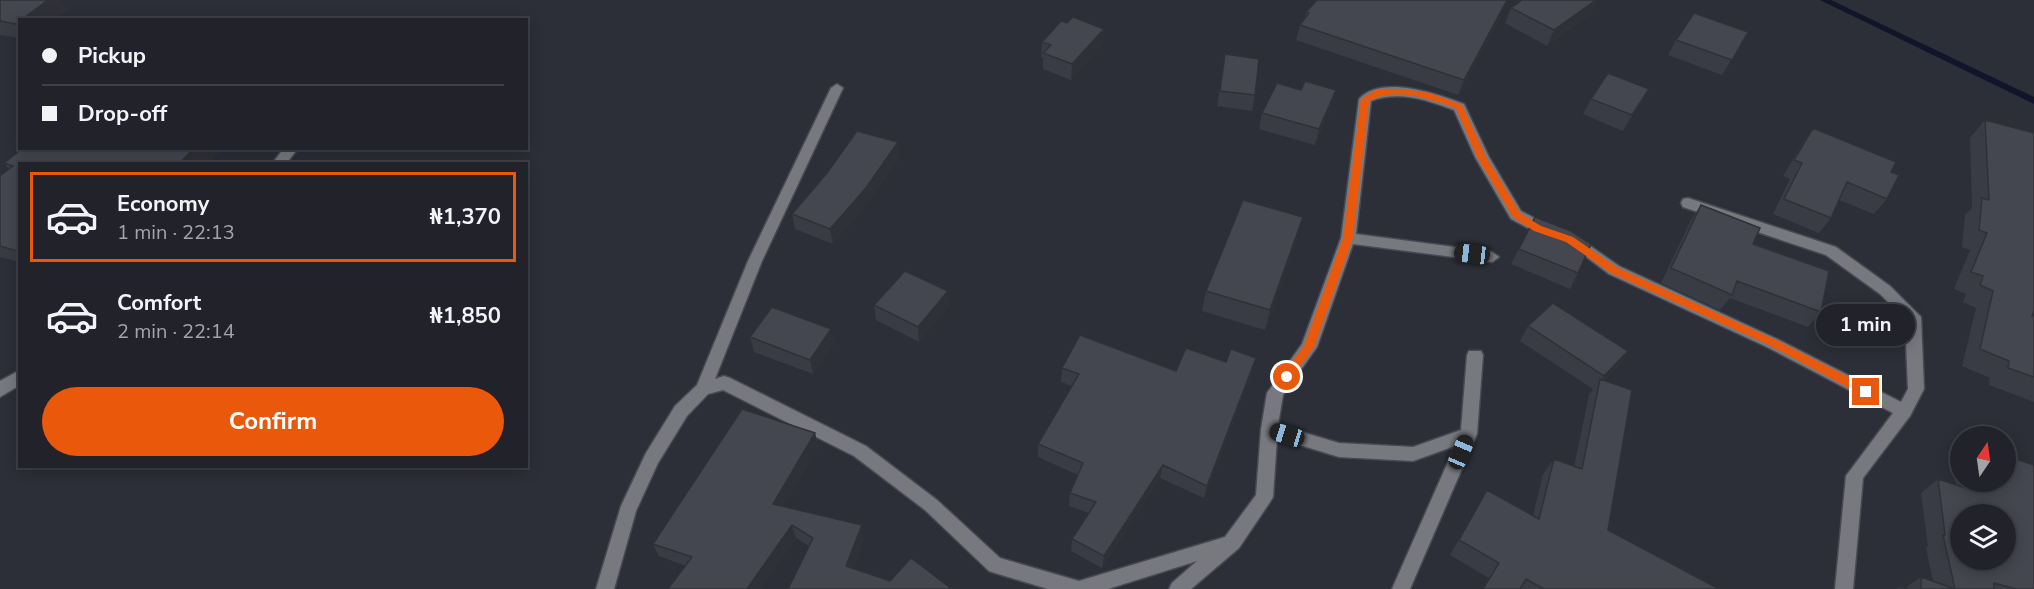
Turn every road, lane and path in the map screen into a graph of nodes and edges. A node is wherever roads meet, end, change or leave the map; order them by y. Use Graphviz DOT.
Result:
graph roads {
  1 [pos="837,88"];
  2 [pos="289,150"];
  3 [pos="280,162"];
  4 [pos="1688,203"];
  5 [pos="1348,238"];
  6 [pos="1492,257"];
  7 [pos="1475,355"];
  8 [pos="18,377"];
  9 [pos="703,389"];
  10 [pos="0,390"];
  11 [pos="1904,411"];
  12 [pos="1269,429"];
  13 [pos="1469,434"];
  14 [pos="1233,542"];
  15 [pos="605,589"];
  16 [pos="1079,589"];
  17 [pos="1178,589"];
  18 [pos="1401,589"];
  19 [pos="1844,589"];
  1 -- 9 [label="street"];
  2 -- 3 [label="street"];
  4 -- 11 [label="street"];
  5 -- 6 [label="street"];
  5 -- 11 [label="street"];
  5 -- 12 [label="street"];
  7 -- 13 [label="street"];
  8 -- 10 [label="street"];
  9 -- 15 [label="street"];
  9 -- 16 [label="street"];
  11 -- 19 [label="street"];
  12 -- 13 [label="street"];
  12 -- 14 [label="street"];
  13 -- 18 [label="street"];
  14 -- 16 [label="street"];
  14 -- 17 [label="street"];
}
